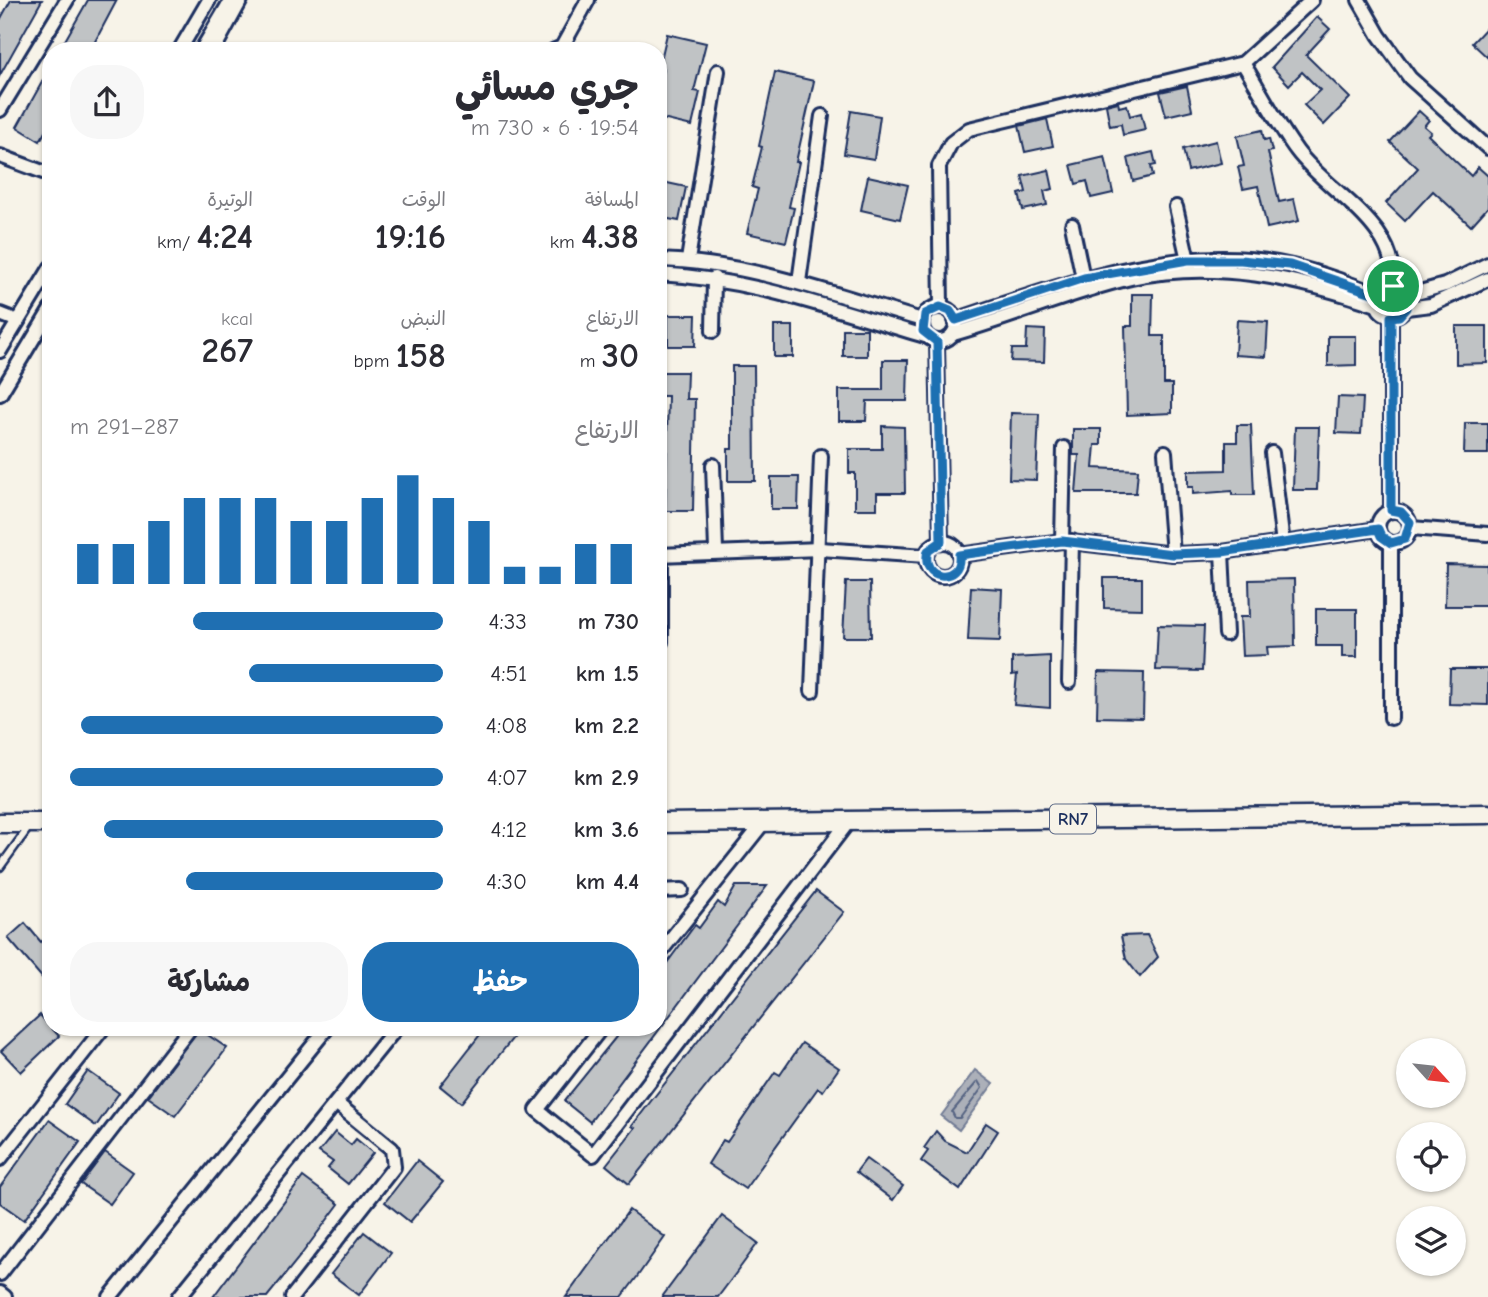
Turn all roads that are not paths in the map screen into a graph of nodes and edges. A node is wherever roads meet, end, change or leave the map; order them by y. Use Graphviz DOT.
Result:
graph roads {
  1 [pos="67,0"];
  2 [pos="209,0"];
  3 [pos="231,0"];
  4 [pos="241,0"];
  5 [pos="588,0"];
  6 [pos="1312,0"];
  7 [pos="1359,0"];
  8 [pos="184,42"];
  9 [pos="206,42"];
  10 [pos="218,42"];
  11 [pos="564,42"];
  12 [pos="1243,63"];
  13 [pos="718,71"];
  14 [pos="0,110"];
  15 [pos="822,116"];
  16 [pos="1488,148"];
  17 [pos="0,156"];
  18 [pos="42,172"];
  19 [pos="1176,206"];
  20 [pos="1072,225"];
  21 [pos="667,260"];
  22 [pos="688,260"];
  23 [pos="1188,260"];
  24 [pos="1488,264"];
  25 [pos="667,275"];
  26 [pos="714,278"];
  27 [pos="1488,279"];
  28 [pos="42,282"];
  29 [pos="799,282"];
  30 [pos="1084,284"];
  31 [pos="1393,286"];
  32 [pos="1377,300"];
  33 [pos="1406,302"];
  34 [pos="940,307"];
  35 [pos="0,313"];
  36 [pos="1391,317"];
  37 [pos="922,320"];
  38 [pos="956,320"];
  39 [pos="18,321"];
  40 [pos="42,324"];
  41 [pos="713,331"];
  42 [pos="953,334"];
  43 [pos="925,336"];
  44 [pos="937,342"];
  45 [pos="0,351"];
  46 [pos="0,394"];
  47 [pos="1064,448"];
  48 [pos="1165,452"];
  49 [pos="1272,453"];
  50 [pos="821,456"];
  51 [pos="713,465"];
  52 [pos="1391,510"];
  53 [pos="1411,528"];
  54 [pos="1378,529"];
  55 [pos="1488,534"];
  56 [pos="1067,541"];
  57 [pos="941,542"];
  58 [pos="1391,543"];
  59 [pos="1283,544"];
  60 [pos="820,549"];
  61 [pos="716,550"];
  62 [pos="1222,552"];
  63 [pos="667,554"];
  64 [pos="1173,554"];
  65 [pos="959,555"];
  66 [pos="926,556"];
  67 [pos="1226,634"];
  68 [pos="1069,682"];
  69 [pos="812,691"];
  70 [pos="1391,718"];
  71 [pos="1488,814"];
  72 [pos="849,821"];
  73 [pos="32,822"];
  74 [pos="42,822"];
  75 [pos="667,822"];
  76 [pos="764,822"];
  77 [pos="0,823"];
  78 [pos="0,867"];
  79 [pos="682,890"];
  80 [pos="667,891"];
  81 [pos="667,945"];
  82 [pos="97,1036"];
  83 [pos="184,1036"];
  84 [pos="321,1036"];
  85 [pos="390,1036"];
  86 [pos="595,1036"];
  87 [pos="336,1103"];
  88 [pos="0,1159"];
  89 [pos="0,1274"];
  90 [pos="0,1293"];
  91 [pos="5,1297"];
  92 [pos="110,1297"];
  93 [pos="179,1297"];
  94 [pos="292,1297"];
  1 -- 14 [label="street"];
  2 -- 8 [label="street"];
  3 -- 9 [label="street"];
  4 -- 10 [label="street"];
  5 -- 11 [label="street"];
  6 -- 12 [label="street"];
  7 -- 16 [label="street"];
  12 -- 31 [label="street"];
  12 -- 34 [label="street"];
  13 -- 22 [label="street"];
  15 -- 29 [label="street"];
  17 -- 18 [label="street"];
  19 -- 23 [label="street"];
  20 -- 30 [label="street"];
  21 -- 22 [label="street"];
  22 -- 29 [label="street"];
  23 -- 30 [label="street"];
  23 -- 32 [label="street"];
  24 -- 33 [label="street"];
  25 -- 26 [label="street"];
  26 -- 41 [label="street"];
  26 -- 43 [label="street"];
  27 -- 33 [label="street"];
  28 -- 39 [label="street"];
  29 -- 37 [label="street"];
  30 -- 32 [label="street"];
  30 -- 38 [label="street"];
  30 -- 42 [label="street"];
  31 -- 32 [label="street"];
  31 -- 33 [label="street"];
  32 -- 36 [label="street"];
  33 -- 36 [label="street"];
  34 -- 37 [label="street"];
  34 -- 38 [label="street"];
  35 -- 39 [label="street"];
  36 -- 52 [label="street"];
  37 -- 43 [label="street"];
  38 -- 42 [label="street"];
  39 -- 45 [label="street"];
  40 -- 46 [label="street"];
  42 -- 44 [label="street"];
  43 -- 44 [label="street"];
  44 -- 57 [label="street"];
  47 -- 56 [label="street"];
  48 -- 64 [label="street"];
  49 -- 59 [label="street"];
  50 -- 60 [label="street"];
  51 -- 61 [label="street"];
  52 -- 53 [label="street"];
  52 -- 54 [label="street"];
  53 -- 55 [label="street"];
  53 -- 58 [label="street"];
  54 -- 58 [label="street"];
  54 -- 59 [label="street"];
  56 -- 64 [label="street"];
  56 -- 65 [label="street"];
  56 -- 68 [label="street"];
  57 -- 65 [label="street"];
  57 -- 66 [label="street"];
  58 -- 70 [label="street"];
  59 -- 62 [label="street"];
  60 -- 61 [label="street"];
  60 -- 66 [label="street"];
  60 -- 69 [label="street"];
  61 -- 63 [label="street"];
  62 -- 64 [label="street"];
  62 -- 67 [label="street"];
  65 -- 66 [label="street"];
  71 -- 72 [label="main road, RN7"];
  72 -- 76 [label="main road, RN7"];
  72 -- 86 [label="street"];
  73 -- 74 [label="main road"];
  73 -- 77 [label="main road"];
  73 -- 78 [label="lane"];
  75 -- 76 [label="main road, RN7"];
  76 -- 81 [label="street"];
  79 -- 80 [label="street"];
  82 -- 88 [label="street"];
  83 -- 89 [label="street"];
  84 -- 92 [label="street"];
  85 -- 87 [label="street"];
  87 -- 93 [label="street"];
  87 -- 94 [label="street"];
  90 -- 91 [label="street"];
}
